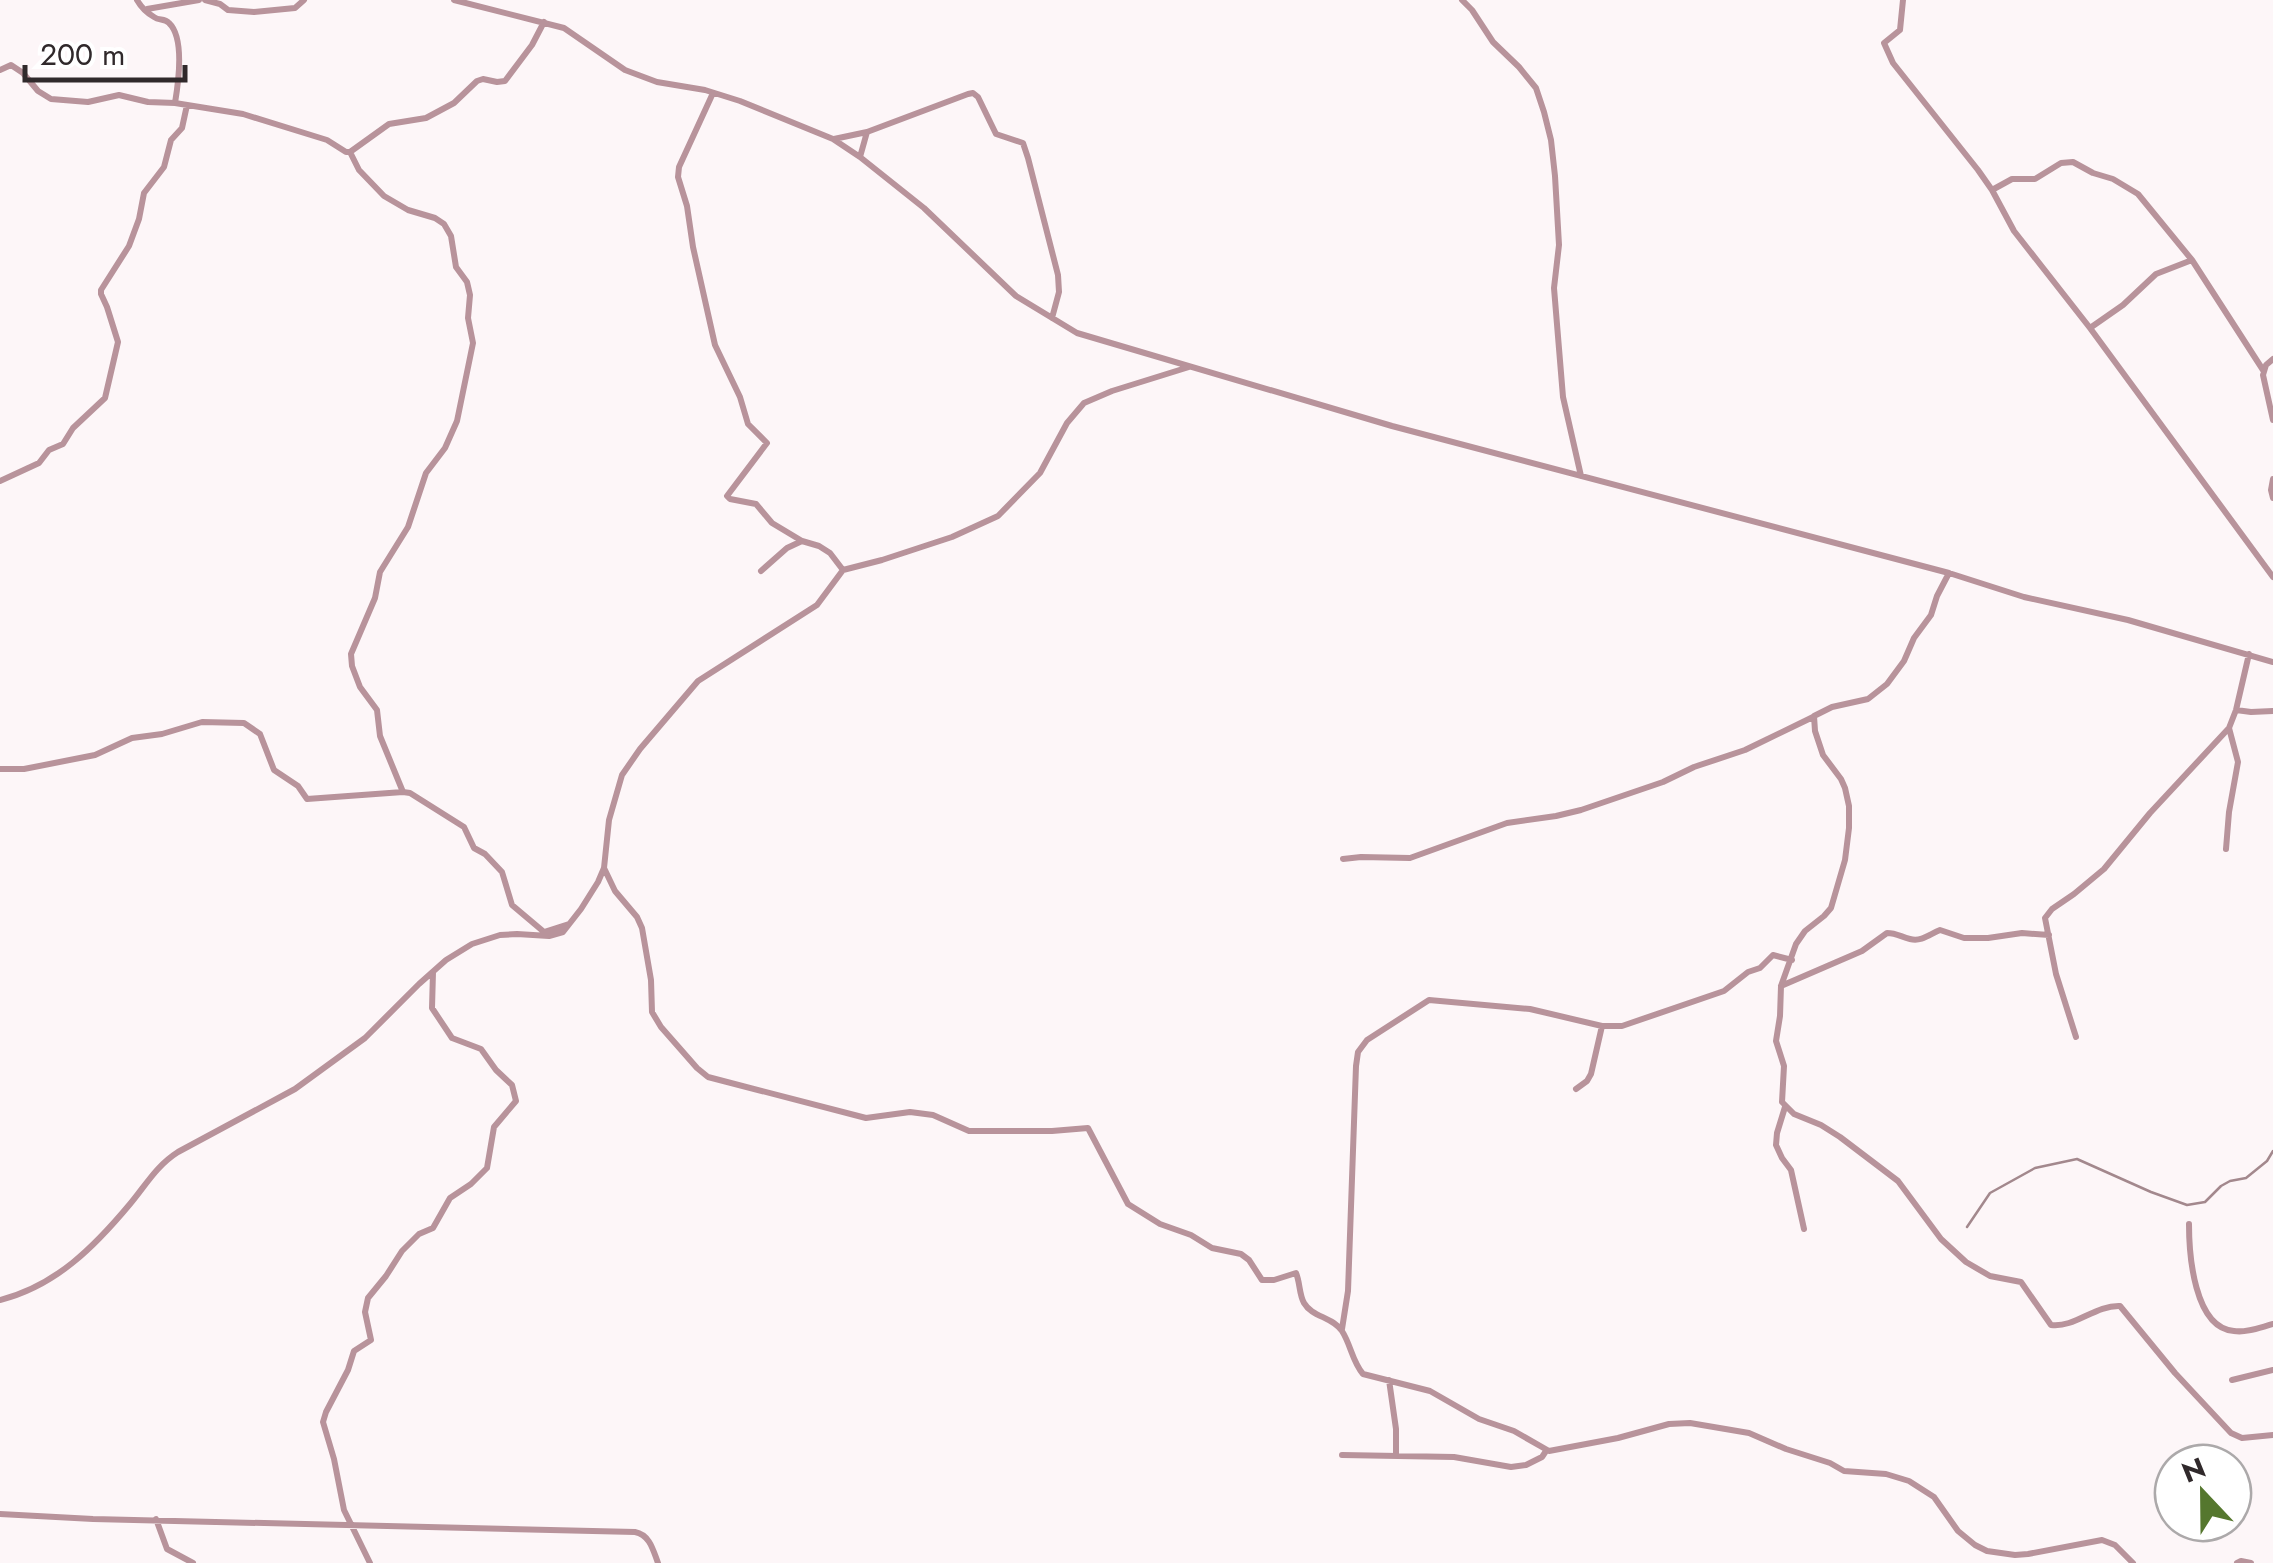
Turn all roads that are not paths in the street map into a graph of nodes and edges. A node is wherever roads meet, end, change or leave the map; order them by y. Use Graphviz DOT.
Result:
graph roads {
  1 [pos="137,0"];
  2 [pos="202,0"];
  3 [pos="304,0"];
  4 [pos="454,0"];
  5 [pos="1462,0"];
  6 [pos="1903,0"];
  7 [pos="144,9"];
  8 [pos="544,22"];
  9 [pos="0,70"];
  10 [pos="713,93"];
  11 [pos="174,104"];
  12 [pos="187,105"];
  13 [pos="867,132"];
  14 [pos="832,139"];
  15 [pos="350,152"];
  16 [pos="860,157"];
  17 [pos="1992,190"];
  18 [pos="2192,260"];
  19 [pos="1052,318"];
  20 [pos="2090,328"];
  21 [pos="2273,359"];
  22 [pos="1190,366"];
  23 [pos="2264,370"];
  24 [pos="2273,420"];
  25 [pos="1581,476"];
  26 [pos="2273,479"];
  27 [pos="0,481"];
  28 [pos="2273,498"];
  29 [pos="802,541"];
  30 [pos="843,570"];
  31 [pos="761,571"];
  32 [pos="1949,573"];
  33 [pos="2273,577"];
  34 [pos="2249,654"];
  35 [pos="2273,662"];
  36 [pos="2236,710"];
  37 [pos="2273,712"];
  38 [pos="1814,716"];
  39 [pos="2229,728"];
  40 [pos="0,769"];
  41 [pos="403,792"];
  42 [pos="2226,850"];
  43 [pos="1343,859"];
  44 [pos="604,868"];
  45 [pos="571,924"];
  46 [pos="2049,935"];
  47 [pos="1792,960"];
  48 [pos="432,972"];
  49 [pos="1781,986"];
  50 [pos="1602,1026"];
  51 [pos="2076,1036"];
  52 [pos="1576,1088"];
  53 [pos="1785,1107"];
  54 [pos="2189,1224"];
  55 [pos="1804,1230"];
  56 [pos="0,1300"];
  57 [pos="2273,1324"];
  58 [pos="1342,1330"];
  59 [pos="2273,1370"];
  60 [pos="1388,1380"];
  61 [pos="2232,1380"];
  62 [pos="2273,1435"];
  63 [pos="1546,1451"];
  64 [pos="1342,1454"];
  65 [pos="1396,1454"];
  66 [pos="0,1514"];
  67 [pos="156,1519"];
  68 [pos="350,1525"];
  69 [pos="193,1563"];
  70 [pos="370,1563"];
  71 [pos="658,1563"];
  72 [pos="2133,1563"];
  73 [pos="2237,1563"];
  74 [pos="2251,1563"];
  1 -- 7 [label="street"];
  2 -- 3 [label="street"];
  2 -- 7 [label="street"];
  4 -- 8 [label="street"];
  5 -- 25 [label="street"];
  6 -- 17 [label="street"];
  7 -- 11 [label="street"];
  8 -- 10 [label="street"];
  8 -- 15 [label="street"];
  9 -- 11 [label="street"];
  10 -- 14 [label="street"];
  10 -- 29 [label="street"];
  11 -- 12 [label="street"];
  12 -- 15 [label="street"];
  12 -- 27 [label="street"];
  13 -- 14 [label="street"];
  13 -- 16 [label="street"];
  13 -- 19 [label="street"];
  14 -- 16 [label="street"];
  15 -- 41 [label="street"];
  16 -- 19 [label="street"];
  17 -- 18 [label="street"];
  17 -- 20 [label="street"];
  18 -- 20 [label="street"];
  18 -- 23 [label="street"];
  19 -- 22 [label="street"];
  20 -- 33 [label="street"];
  21 -- 23 [label="street"];
  22 -- 25 [label="street"];
  22 -- 30 [label="street"];
  23 -- 24 [label="street"];
  25 -- 32 [label="street"];
  26 -- 28 [label="street"];
  29 -- 30 [label="street"];
  29 -- 31 [label="street"];
  30 -- 44 [label="street"];
  32 -- 34 [label="street"];
  32 -- 38 [label="street"];
  34 -- 35 [label="street"];
  34 -- 36 [label="street"];
  36 -- 37 [label="street"];
  36 -- 39 [label="street"];
  38 -- 43 [label="street"];
  38 -- 47 [label="street"];
  39 -- 42 [label="street"];
  39 -- 46 [label="street"];
  40 -- 41 [label="street"];
  41 -- 45 [label="street"];
  44 -- 45 [label="street"];
  44 -- 58 [label="street"];
  45 -- 48 [label="street"];
  46 -- 49 [label="street"];
  46 -- 51 [label="street"];
  47 -- 49 [label="street"];
  47 -- 50 [label="street"];
  48 -- 56 [label="street"];
  48 -- 68 [label="street"];
  49 -- 53 [label="street"];
  50 -- 52 [label="street"];
  50 -- 58 [label="street"];
  53 -- 55 [label="street"];
  53 -- 62 [label="street"];
  54 -- 57 [label="street"];
  58 -- 60 [label="street"];
  59 -- 61 [label="street"];
  60 -- 63 [label="street"];
  60 -- 65 [label="street"];
  63 -- 65 [label="street"];
  63 -- 72 [label="street"];
  64 -- 65 [label="street"];
  66 -- 67 [label="street"];
  67 -- 68 [label="street"];
  67 -- 69 [label="street"];
  68 -- 70 [label="street"];
  68 -- 71 [label="street"];
  73 -- 74 [label="street"];
}
